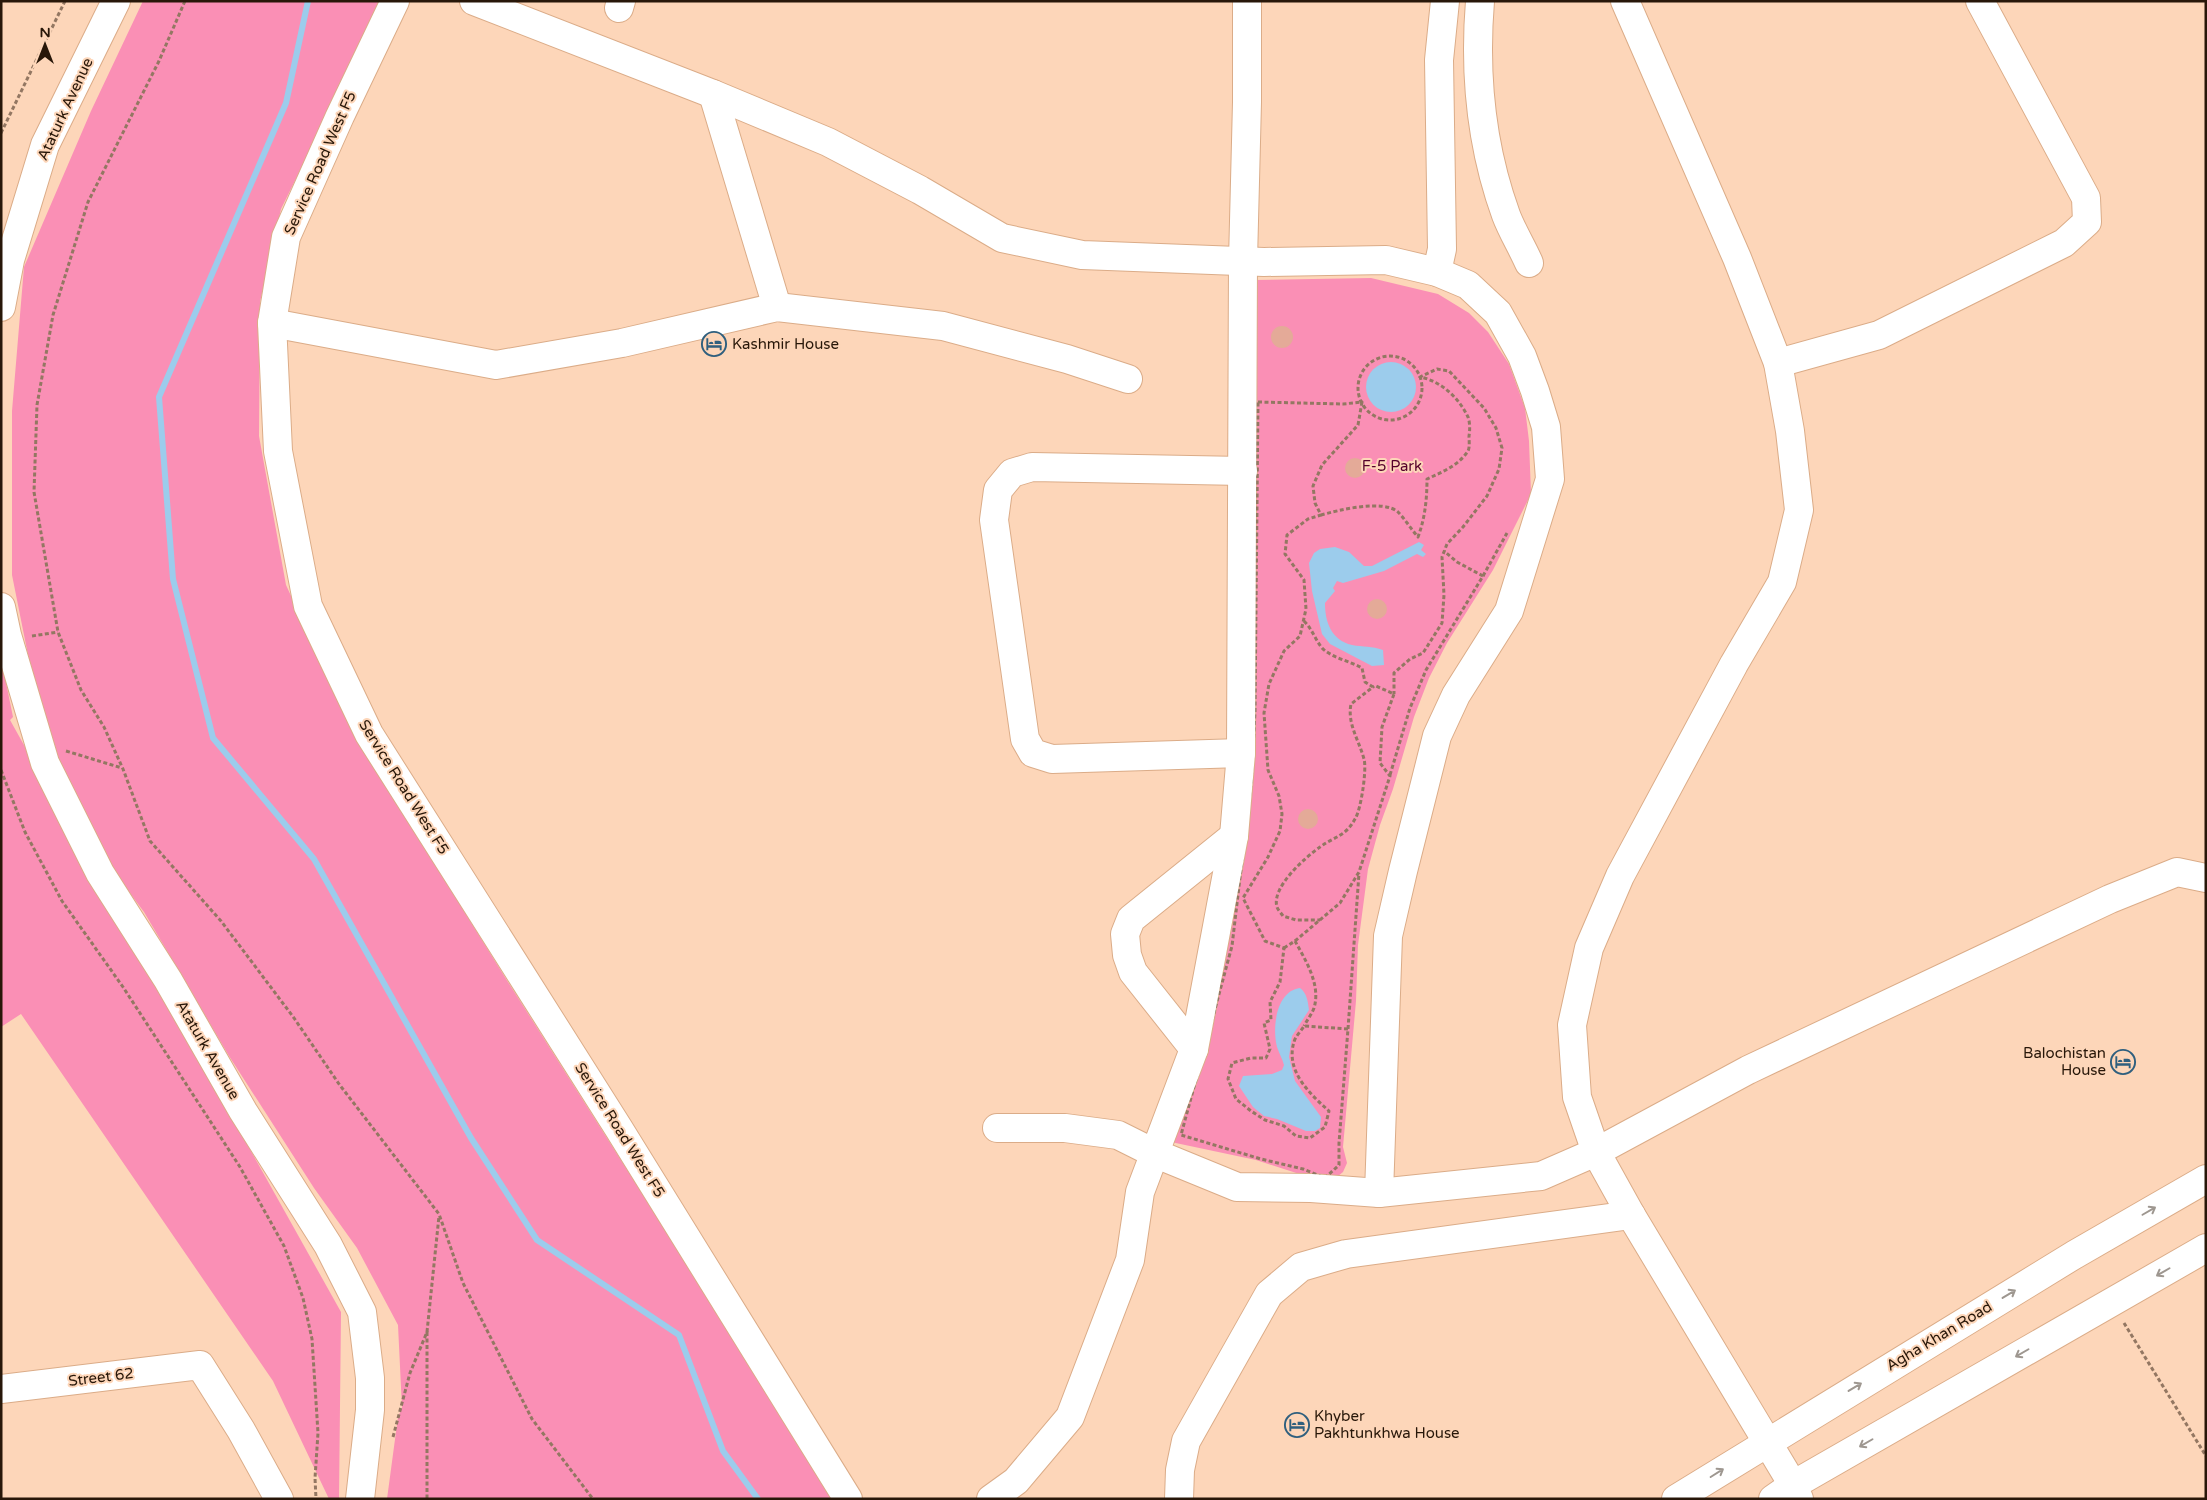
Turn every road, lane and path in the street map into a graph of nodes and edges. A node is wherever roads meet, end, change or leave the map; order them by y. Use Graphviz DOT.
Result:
graph roads {
  1 [pos="65,1"];
  2 [pos="116,1"];
  3 [pos="184,1"];
  4 [pos="395,1"];
  5 [pos="474,1"];
  6 [pos="1246,1"];
  7 [pos="1445,1"];
  8 [pos="1480,1"];
  9 [pos="1625,1"];
  10 [pos="1980,1"];
  11 [pos="713,94"];
  12 [pos="1,133"];
  13 [pos="1243,261"];
  14 [pos="1529,262"];
  15 [pos="1437,272"];
  16 [pos="1,307"];
  17 [pos="777,307"];
  18 [pos="272,323"];
  19 [pos="1778,363"];
  20 [pos="1420,377"];
  21 [pos="1128,379"];
  22 [pos="1362,402"];
  23 [pos="1243,471"];
  24 [pos="1321,515"];
  25 [pos="1510,527"];
  26 [pos="1444,551"];
  27 [pos="1483,576"];
  28 [pos="1,606"];
  29 [pos="1304,621"];
  30 [pos="1373,687"];
  31 [pos="1394,694"];
  32 [pos="39,743"];
  33 [pos="1241,753"];
  34 [pos="123,768"];
  35 [pos="1,770"];
  36 [pos="1390,776"];
  37 [pos="1234,836"];
  38 [pos="1359,872"];
  39 [pos="2206,878"];
  40 [pos="1320,920"];
  41 [pos="1295,941"];
  42 [pos="1284,948"];
  43 [pos="1304,1026"];
  44 [pos="1348,1029"];
  45 [pos="1194,1049"];
  46 [pos="997,1128"];
  47 [pos="1596,1152"];
  48 [pos="1154,1153"];
  49 [pos="2206,1179"];
  50 [pos="1379,1193"];
  51 [pos="439,1214"];
  52 [pos="1631,1215"];
  53 [pos="2206,1248"];
  54 [pos="2111,1302"];
  55 [pos="427,1332"];
  56 [pos="1,1389"];
  57 [pos="391,1441"];
  58 [pos="1766,1441"];
  59 [pos="2206,1456"];
  60 [pos="1788,1494"];
  61 [pos="279,1499"];
  62 [pos="316,1499"];
  63 [pos="360,1499"];
  64 [pos="427,1499"];
  65 [pos="593,1499"];
  66 [pos="848,1499"];
  67 [pos="991,1499"];
  68 [pos="1179,1499"];
  69 [pos="1676,1499"];
  1 -- 12 [label="path"];
  2 -- 16 [label="street, Ataturk Avenue"];
  3 -- 34 [label="path"];
  4 -- 18 [label="street, Service Road West F5"];
  5 -- 11 [label="street"];
  6 -- 13 [label="street"];
  7 -- 15 [label="street"];
  8 -- 14 [label="street"];
  9 -- 19 [label="street"];
  10 -- 19 [label="street"];
  11 -- 13 [label="street"];
  11 -- 17 [label="street"];
  13 -- 15 [label="street"];
  13 -- 23 [label="street"];
  15 -- 50 [label="street"];
  17 -- 18 [label="street"];
  17 -- 21 [label="street"];
  18 -- 66 [label="street, Service Road West F5"];
  19 -- 47 [label="street"];
  20 -- 22 [label="path"];
  20 -- 22 [label="path"];
  20 -- 24 [label="path"];
  20 -- 26 [label="path"];
  22 -- 24 [label="path"];
  22 -- 44 [label="path"];
  23 -- 33 [label="street"];
  23 -- 33 [label="street"];
  24 -- 29 [label="path"];
  25 -- 27 [label="path"];
  26 -- 27 [label="path"];
  26 -- 31 [label="path"];
  27 -- 36 [label="path"];
  28 -- 32 [label="street, Ataturk Avenue"];
  29 -- 30 [label="path"];
  29 -- 42 [label="path"];
  30 -- 31 [label="path"];
  30 -- 40 [label="path"];
  31 -- 36 [label="path"];
  32 -- 34 [label="path"];
  32 -- 63 [label="street, Ataturk Avenue"];
  33 -- 37 [label="street"];
  34 -- 51 [label="path"];
  35 -- 62 [label="path"];
  36 -- 38 [label="path"];
  37 -- 45 [label="street"];
  37 -- 45 [label="street"];
  38 -- 40 [label="path"];
  38 -- 44 [label="path"];
  39 -- 47 [label="street"];
  40 -- 41 [label="path"];
  41 -- 42 [label="path"];
  41 -- 43 [label="path"];
  42 -- 43 [label="path"];
  43 -- 44 [label="path"];
  45 -- 48 [label="street"];
  46 -- 48 [label="street"];
  47 -- 50 [label="street"];
  47 -- 52 [label="street"];
  48 -- 50 [label="street"];
  48 -- 67 [label="street"];
  58 -- 49 [label="street, Agha Khan Road, one-way"];
  51 -- 55 [label="path"];
  51 -- 65 [label="path"];
  52 -- 58 [label="street"];
  52 -- 68 [label="street"];
  53 -- 54 [label="street, one-way"];
  54 -- 59 [label="path"];
  54 -- 60 [label="street, one-way"];
  55 -- 57 [label="path"];
  55 -- 64 [label="path"];
  56 -- 61 [label="street, Street 62"];
  58 -- 60 [label="street"];
  69 -- 58 [label="street, Agha Khan Road, one-way"];
}
